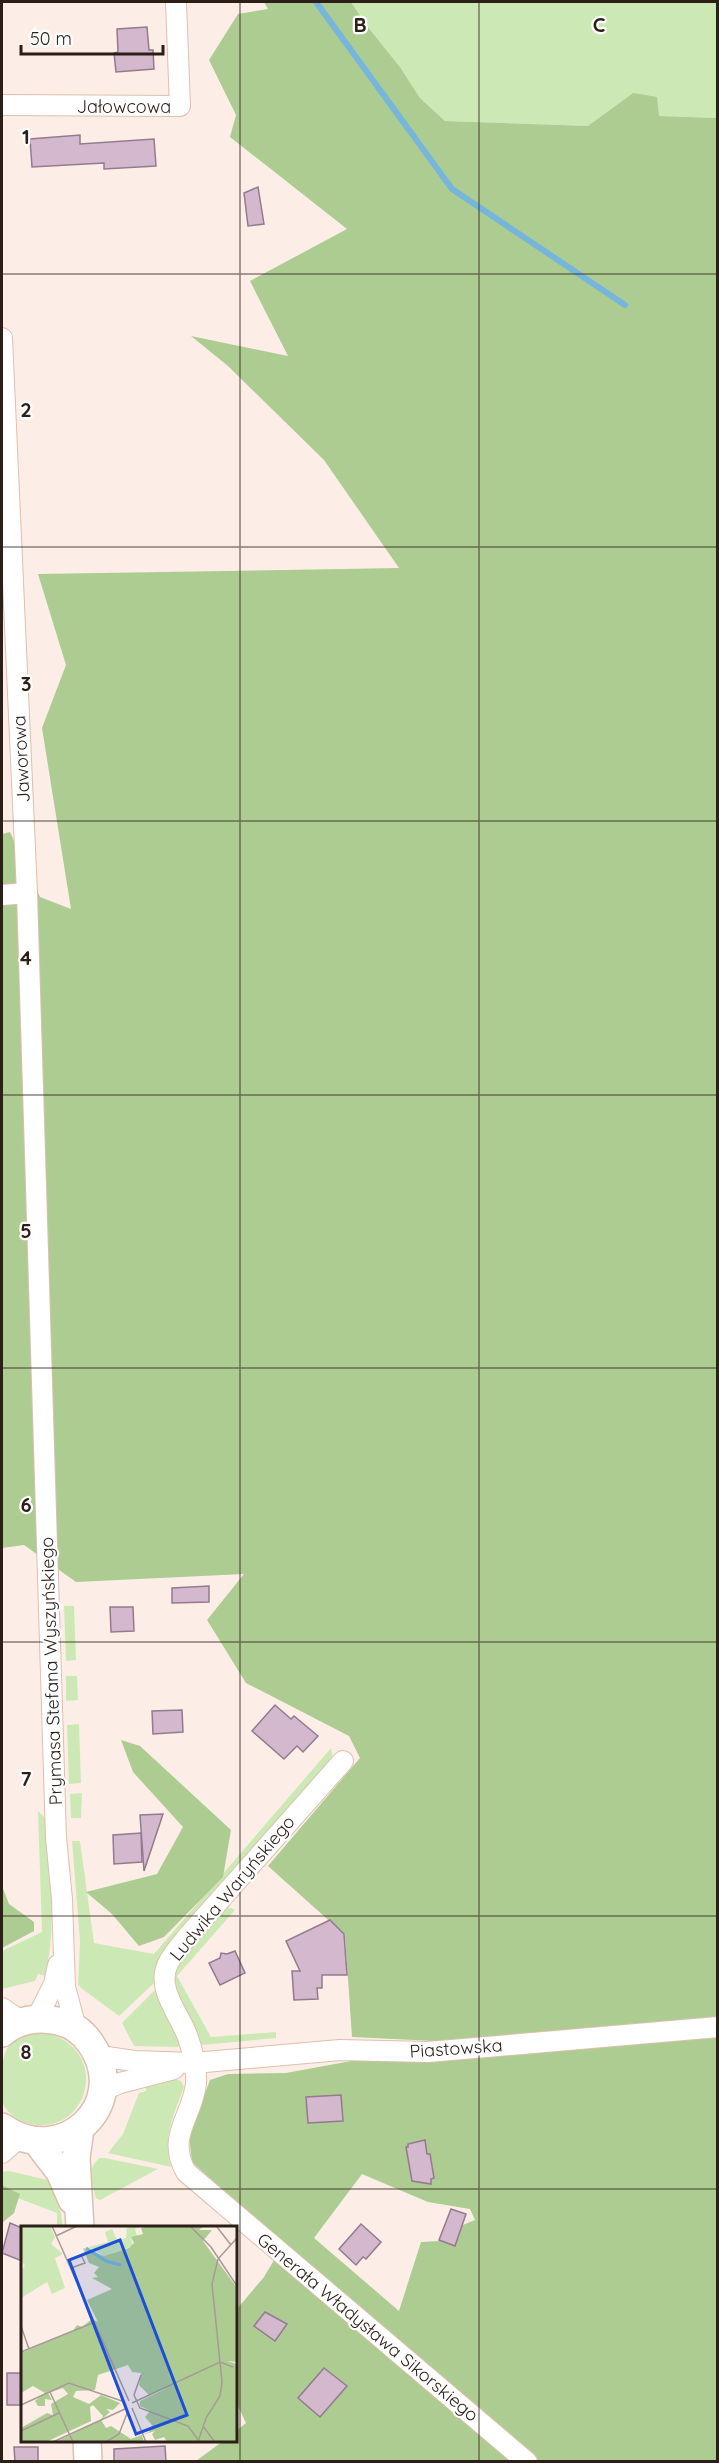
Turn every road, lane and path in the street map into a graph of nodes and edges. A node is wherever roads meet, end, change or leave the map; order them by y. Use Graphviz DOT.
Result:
graph roads {
  1 [pos="176,3"];
  2 [pos="2,105"];
  3 [pos="2,338"];
  4 [pos="27,893"];
  5 [pos="2,894"];
  6 [pos="343,1761"];
  7 [pos="63,1945"];
  8 [pos="15,2020"];
  9 [pos="717,2027"];
  10 [pos="76,2028"];
  11 [pos="100,2056"];
  12 [pos="194,2063"];
  13 [pos="102,2091"];
  14 [pos="80,2129"];
  15 [pos="15,2140"];
  16 [pos="80,2223"];
  17 [pos="87,2442"];
  18 [pos="88,2462"];
  19 [pos="527,2462"];
  1 -- 2 [label="street, Jałowcowa"];
  3 -- 4 [label="street, Jaworowa"];
  4 -- 5 [label="street"];
  4 -- 7 [label="street, Prymasa Stefana Wyszyńskiego"];
  6 -- 12 [label="street, Ludwika Waryńskiego"];
  7 -- 8 [label="street, Prymasa Stefana Wyszyńskiego"];
  7 -- 10 [label="street, Prymasa Stefana Wyszyńskiego"];
  8 -- 10 [label="street"];
  9 -- 12 [label="street, Piastowska"];
  10 -- 11 [label="street"];
  11 -- 12 [label="street, Piastowska"];
  11 -- 13 [label="street"];
  12 -- 13 [label="street, Piastowska"];
  12 -- 19 [label="street, Generała Władysława Sikorskiego"];
  13 -- 14 [label="street"];
  14 -- 15 [label="street"];
  14 -- 16 [label="street"];
  15 -- 16 [label="street"];
  17 -- 18 [label="street"];
}
